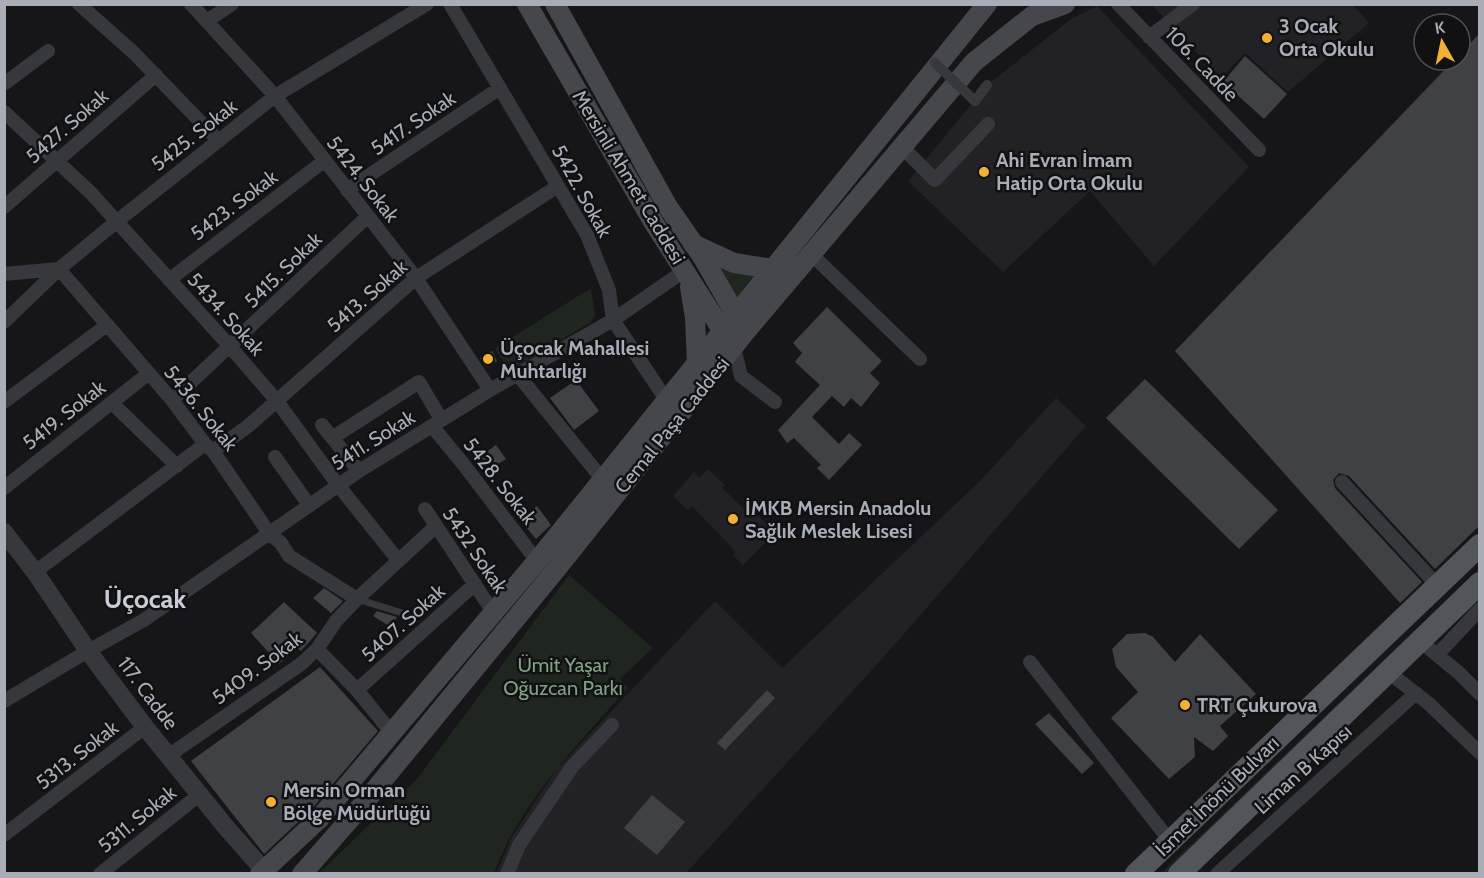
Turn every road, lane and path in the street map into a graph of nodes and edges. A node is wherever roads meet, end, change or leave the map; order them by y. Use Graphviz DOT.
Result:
graph roads {
  1 [pos="79,4"];
  2 [pos="191,4"];
  3 [pos="232,4"];
  4 [pos="427,4"];
  5 [pos="450,4"];
  6 [pos="527,4"];
  7 [pos="555,4"];
  8 [pos="987,4"];
  9 [pos="1065,4"];
  10 [pos="1118,4"];
  11 [pos="1193,4"];
  12 [pos="207,21"];
  13 [pos="1149,38"];
  14 [pos="951,48"];
  15 [pos="48,51"];
  16 [pos="156,75"];
  17 [pos="4,84"];
  18 [pos="987,85"];
  19 [pos="500,88"];
  20 [pos="276,96"];
  21 [pos="4,112"];
  22 [pos="988,124"];
  23 [pos="219,141"];
  24 [pos="902,147"];
  25 [pos="1259,150"];
  26 [pos="57,161"];
  27 [pos="324,161"];
  28 [pos="558,186"];
  29 [pos="347,190"];
  30 [pos="4,207"];
  31 [pos="368,216"];
  32 [pos="116,222"];
  33 [pos="693,244"];
  34 [pos="811,254"];
  35 [pos="59,269"];
  36 [pos="772,269"];
  37 [pos="4,274"];
  38 [pos="686,275"];
  39 [pos="416,278"];
  40 [pos="169,279"];
  41 [pos="614,321"];
  42 [pos="4,322"];
  43 [pos="741,323"];
  44 [pos="107,325"];
  45 [pos="728,340"];
  46 [pos="230,347"];
  47 [pos="920,360"];
  48 [pos="697,364"];
  49 [pos="149,373"];
  50 [pos="518,375"];
  51 [pos="490,390"];
  52 [pos="172,400"];
  53 [pos="277,401"];
  54 [pos="667,401"];
  55 [pos="4,402"];
  56 [pos="775,402"];
  57 [pos="112,403"];
  58 [pos="436,422"];
  59 [pos="322,425"];
  60 [pos="332,438"];
  61 [pos="209,447"];
  62 [pos="275,457"];
  63 [pos="177,466"];
  64 [pos="359,471"];
  65 [pos="603,480"];
  66 [pos="1342,482"];
  67 [pos="338,485"];
  68 [pos="4,488"];
  69 [pos="309,505"];
  70 [pos="425,510"];
  71 [pos="436,526"];
  72 [pos="4,532"];
  73 [pos="269,533"];
  74 [pos="1479,545"];
  75 [pos="398,560"];
  76 [pos="537,561"];
  77 [pos="35,572"];
  78 [pos="1479,583"];
  79 [pos="475,584"];
  80 [pos="1437,585"];
  81 [pos="357,599"];
  82 [pos="1479,609"];
  83 [pos="493,612"];
  84 [pos="402,613"];
  85 [pos="1419,640"];
  86 [pos="318,650"];
  87 [pos="88,651"];
  88 [pos="1437,655"];
  89 [pos="1030,662"];
  90 [pos="1387,671"];
  91 [pos="357,690"];
  92 [pos="1416,693"];
  93 [pos="1479,694"];
  94 [pos="4,701"];
  95 [pos="612,725"];
  96 [pos="145,727"];
  97 [pos="391,732"];
  98 [pos="1479,753"];
  99 [pos="168,756"];
  100 [pos="199,795"];
  101 [pos="4,835"];
  102 [pos="1170,841"];
  103 [pos="100,873"];
  104 [pos="263,873"];
  105 [pos="302,873"];
  106 [pos="507,873"];
  107 [pos="1136,873"];
  108 [pos="1179,873"];
  109 [pos="1217,873"];
  1 -- 16 [label="street"];
  2 -- 12 [label="street, 5424. Sokak"];
  3 -- 12 [label="street"];
  4 -- 20 [label="street, 5425. Sokak"];
  5 -- 19 [label="street, 5422. Sokak"];
  6 -- 38 [label="main road, Mersinli Ahmet Caddesi"];
  7 -- 33 [label="main road, Mersinli Ahmet Caddesi"];
  8 -- 14 [label="main road, Cemal Paşa Caddesi"];
  9 -- 24 [label="main road, Cemal Paşa Caddesi"];
  10 -- 13 [label="street, 106. Cadde"];
  11 -- 13 [label="street"];
  12 -- 20 [label="street, 5424. Sokak"];
  13 -- 25 [label="street, 106. Cadde"];
  14 -- 18 [label="street, bridge"];
  14 -- 36 [label="main road, Cemal Paşa Caddesi"];
  15 -- 17 [label="street"];
  16 -- 23 [label="street"];
  16 -- 26 [label="street, 5427. Sokak"];
  19 -- 28 [label="street, 5422. Sokak"];
  19 -- 29 [label="street, 5417. Sokak"];
  20 -- 23 [label="street, 5425. Sokak"];
  20 -- 27 [label="street, 5424. Sokak"];
  21 -- 26 [label="street, 5434. Sokak"];
  22 -- 24 [label="street"];
  23 -- 32 [label="street, 5425. Sokak"];
  24 -- 34 [label="main road, Cemal Paşa Caddesi"];
  26 -- 30 [label="street, 5427. Sokak"];
  26 -- 32 [label="street, 5434. Sokak"];
  27 -- 29 [label="street, 5424. Sokak"];
  27 -- 40 [label="street, 5423. Sokak"];
  28 -- 39 [label="street, 5413. Sokak"];
  28 -- 41 [label="street, 5422. Sokak"];
  29 -- 31 [label="street, 5424. Sokak"];
  31 -- 39 [label="street, 5424. Sokak"];
  31 -- 46 [label="street, 5415. Sokak"];
  32 -- 35 [label="street, 5425. Sokak"];
  32 -- 40 [label="street, 5434. Sokak"];
  33 -- 36 [label="main road"];
  33 -- 43 [label="main road, Mersinli Ahmet Caddesi"];
  34 -- 43 [label="main road, Cemal Paşa Caddesi"];
  34 -- 47 [label="street"];
  35 -- 37 [label="street"];
  35 -- 42 [label="street, 5425. Sokak"];
  35 -- 44 [label="street, 5436. Sokak"];
  36 -- 43 [label="main road, Cemal Paşa Caddesi"];
  38 -- 41 [label="street, 5411. Sokak"];
  38 -- 45 [label="main road, Mersinli Ahmet Caddesi"];
  38 -- 48 [label="main road"];
  39 -- 51 [label="street, 5424. Sokak"];
  39 -- 53 [label="street, 5413. Sokak"];
  40 -- 46 [label="street, 5434. Sokak"];
  41 -- 50 [label="street, 5411. Sokak"];
  41 -- 54 [label="street, 5422. Sokak"];
  43 -- 45 [label="main road, Cemal Paşa Caddesi"];
  44 -- 49 [label="street, 5436. Sokak"];
  44 -- 55 [label="street"];
  45 -- 48 [label="main road, Cemal Paşa Caddesi"];
  45 -- 56 [label="street"];
  45 -- 105 [label="main road, Cemal Paşa Caddesi"];
  46 -- 52 [label="street, 5415. Sokak"];
  46 -- 53 [label="street, 5434. Sokak"];
  48 -- 54 [label="main road, Cemal Paşa Caddesi"];
  49 -- 52 [label="street, 5436. Sokak"];
  49 -- 57 [label="street, 5419. Sokak"];
  50 -- 51 [label="street, 5411. Sokak"];
  50 -- 65 [label="street"];
  51 -- 58 [label="street, 5411. Sokak"];
  52 -- 61 [label="street, 5436. Sokak"];
  53 -- 61 [label="street, 5413. Sokak"];
  53 -- 67 [label="street, 5434. Sokak"];
  54 -- 65 [label="main road, Cemal Paşa Caddesi"];
  57 -- 63 [label="street"];
  57 -- 68 [label="street, 5419. Sokak"];
  58 -- 60 [label="street, 5428. Sokak"];
  58 -- 64 [label="street, 5411. Sokak"];
  58 -- 76 [label="street, 5428. Sokak"];
  59 -- 60 [label="street"];
  60 -- 64 [label="street"];
  61 -- 63 [label="street, 5413. Sokak"];
  61 -- 73 [label="street, 5436. Sokak"];
  62 -- 69 [label="street"];
  63 -- 77 [label="street, 5413. Sokak"];
  64 -- 67 [label="street, 5411. Sokak"];
  65 -- 76 [label="main road, Cemal Paşa Caddesi"];
  66 -- 80 [label="street"];
  67 -- 69 [label="street, 5411. Sokak"];
  67 -- 75 [label="street, 5434. Sokak"];
  69 -- 73 [label="street, 5411. Sokak"];
  70 -- 71 [label="street, 5432 Sokak"];
  71 -- 75 [label="street, 5409. Sokak"];
  71 -- 79 [label="street, 5432 Sokak"];
  72 -- 77 [label="street, 117. Cadde"];
  73 -- 81 [label="street, 5436. Sokak"];
  73 -- 87 [label="street, 5411. Sokak"];
  74 -- 80 [label="main road, İsmet İnönü Bulvarı"];
  75 -- 81 [label="street, 5409. Sokak"];
  76 -- 83 [label="main road, Cemal Paşa Caddesi"];
  77 -- 87 [label="street, 117. Cadde"];
  78 -- 85 [label="main road, İsmet İnönü Bulvarı"];
  79 -- 83 [label="street, 5432 Sokak"];
  79 -- 91 [label="street, 5407. Sokak"];
  80 -- 102 [label="main road, İsmet İnönü Bulvarı"];
  81 -- 84 [label="lane"];
  81 -- 86 [label="street, 5409. Sokak"];
  82 -- 88 [label="street"];
  83 -- 97 [label="main road, Cemal Paşa Caddesi"];
  85 -- 88 [label="street"];
  85 -- 90 [label="main road, İsmet İnönü Bulvarı"];
  86 -- 91 [label="street"];
  86 -- 99 [label="street, 5409. Sokak"];
  87 -- 94 [label="street, 5411. Sokak"];
  87 -- 96 [label="street, 117. Cadde"];
  88 -- 93 [label="street"];
  89 -- 102 [label="street"];
  90 -- 92 [label="street"];
  90 -- 108 [label="main road, İsmet İnönü Bulvarı"];
  91 -- 97 [label="street"];
  92 -- 98 [label="street"];
  92 -- 109 [label="street, Liman B Kapısı"];
  95 -- 106 [label="street"];
  96 -- 99 [label="street, 117. Cadde"];
  96 -- 101 [label="street, 5313. Sokak"];
  97 -- 104 [label="main road, Cemal Paşa Caddesi"];
  99 -- 100 [label="street, 117. Cadde"];
  100 -- 103 [label="street, 5311. Sokak"];
  100 -- 104 [label="street, 117. Cadde"];
  102 -- 107 [label="main road, İsmet İnönü Bulvarı"];
}
